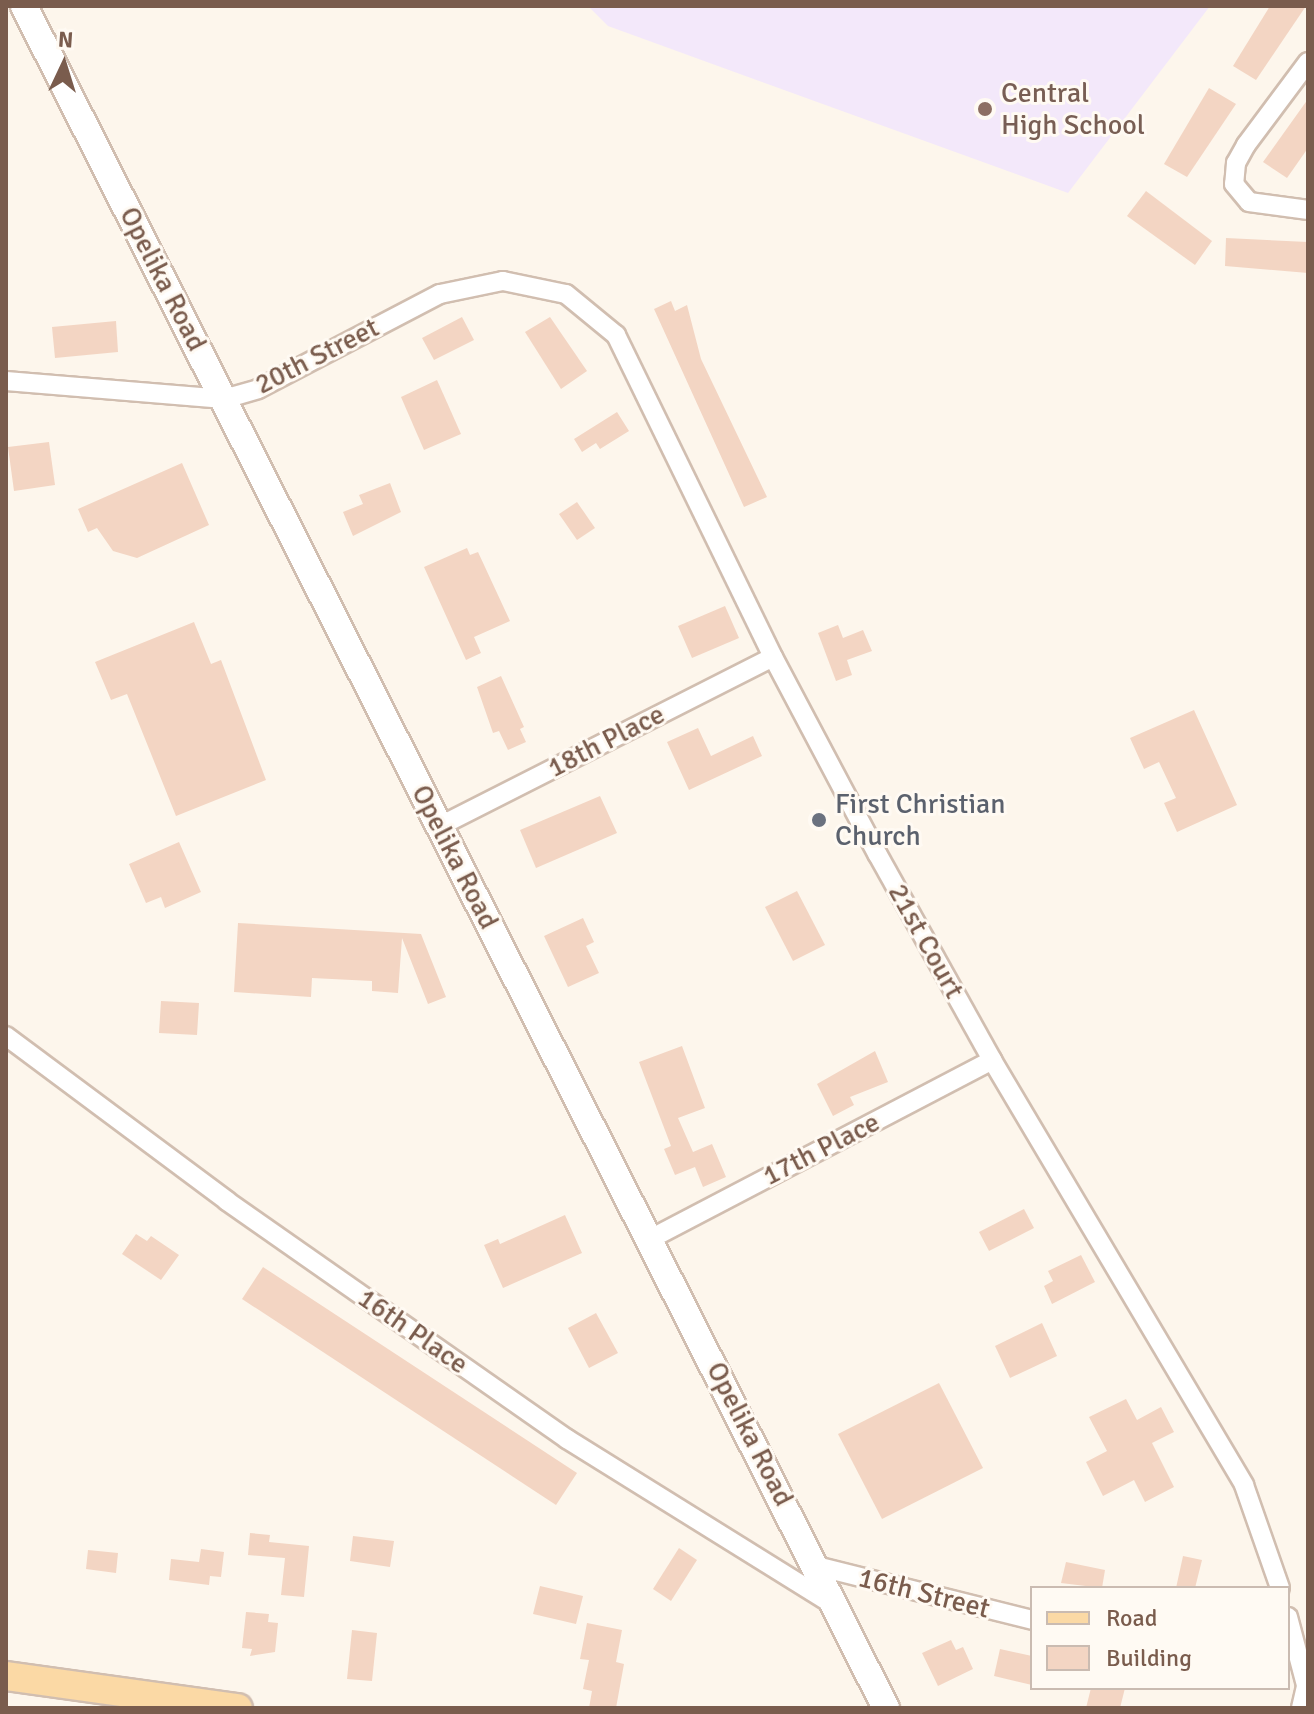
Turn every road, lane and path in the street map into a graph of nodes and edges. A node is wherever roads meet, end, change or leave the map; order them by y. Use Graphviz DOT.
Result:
graph roads {
  1 [pos="24,6"];
  2 [pos="1308,62"];
  3 [pos="1308,210"];
  4 [pos="526,282"];
  5 [pos="6,381"];
  6 [pos="224,399"];
  7 [pos="773,657"];
  8 [pos="440,826"];
  9 [pos="6,1036"];
  10 [pos="992,1060"];
  11 [pos="650,1239"];
  12 [pos="816,1566"];
  13 [pos="1279,1586"];
  14 [pos="834,1605"];
  15 [pos="1030,1620"];
  16 [pos="1290,1626"];
  17 [pos="6,1676"];
  18 [pos="1303,1683"];
  19 [pos="238,1708"];
  20 [pos="886,1708"];
  21 [pos="1301,1708"];
  1 -- 6 [label="main road, Opelika Road"];
  2 -- 3 [label="street"];
  4 -- 6 [label="street, 20th Street"];
  4 -- 7 [label="street, 21st Court"];
  5 -- 6 [label="street, 20th Street"];
  6 -- 8 [label="main road, Opelika Road"];
  7 -- 8 [label="street, 18th Place"];
  7 -- 10 [label="street, 21st Court"];
  8 -- 11 [label="main road, Opelika Road"];
  9 -- 14 [label="street, 16th Place"];
  10 -- 11 [label="street, 17th Place"];
  10 -- 13 [label="street, 21st Court"];
  11 -- 12 [label="main road, Opelika Road"];
  12 -- 14 [label="main road, Opelika Road"];
  12 -- 15 [label="street, 16th Street"];
  14 -- 20 [label="main road, Opelika Road"];
  16 -- 18 [label="street"];
  17 -- 19 [label="main road"];
  18 -- 21 [label="street"];
}
